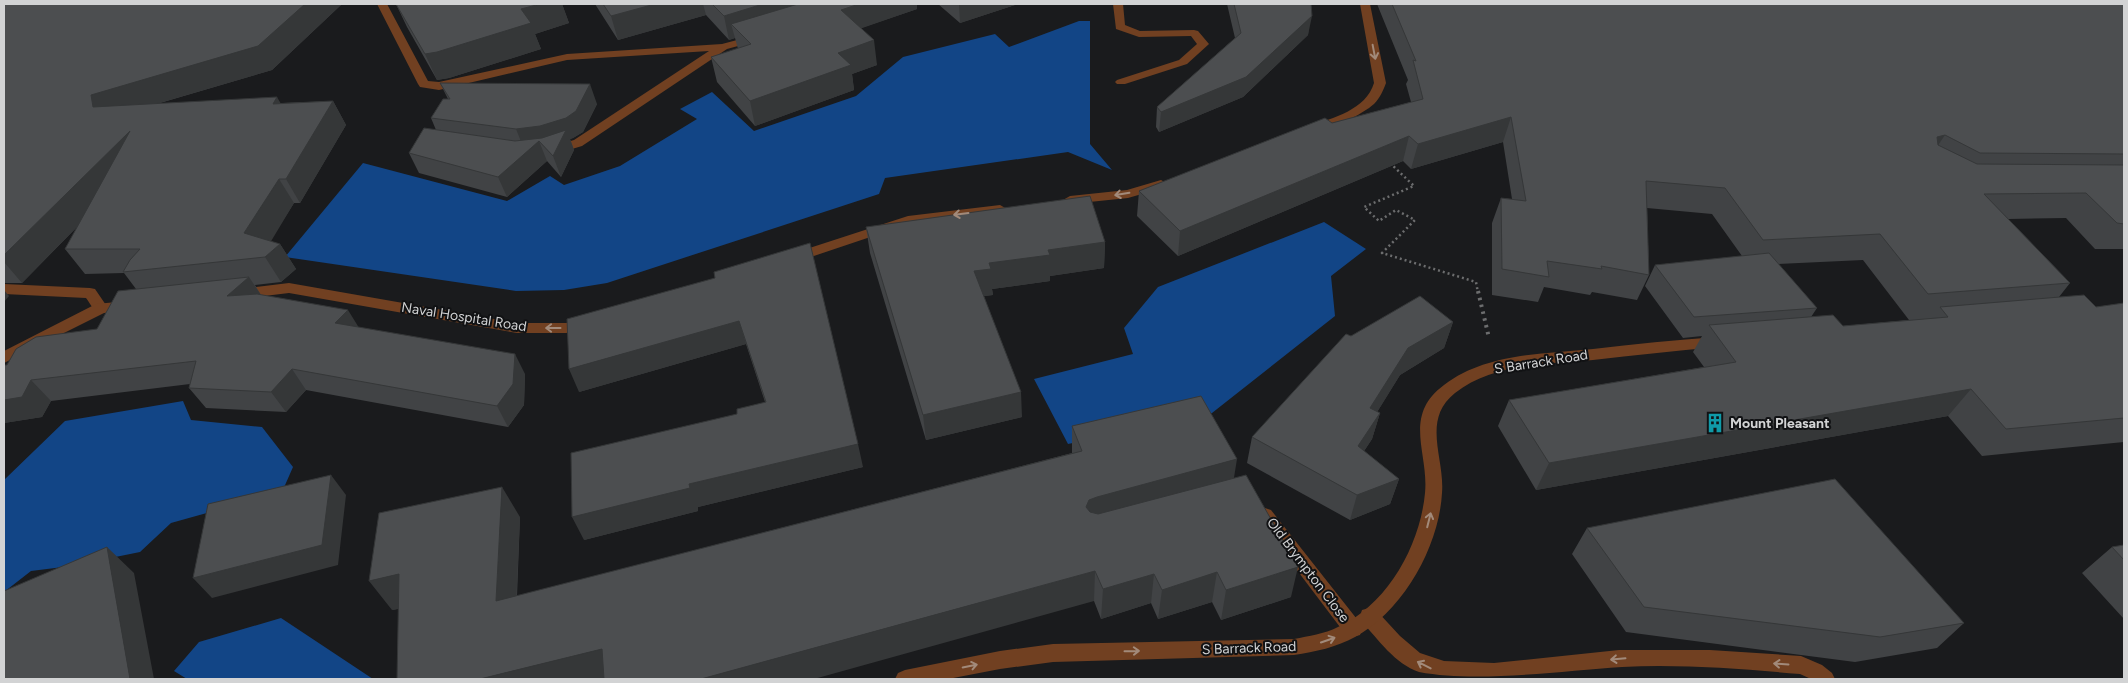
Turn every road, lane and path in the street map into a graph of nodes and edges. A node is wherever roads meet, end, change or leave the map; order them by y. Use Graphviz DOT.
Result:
graph roads {
  1 [pos="382,4"];
  2 [pos="1118,4"];
  3 [pos="1365,4"];
  4 [pos="770,33"];
  5 [pos="723,47"];
  6 [pos="1121,82"];
  7 [pos="1302,133"];
  8 [pos="540,153"];
  9 [pos="1386,159"];
  10 [pos="1175,180"];
  11 [pos="1061,202"];
  12 [pos="1013,207"];
  13 [pos="784,261"];
  14 [pos="4,289"];
  15 [pos="223,296"];
  16 [pos="138,305"];
  17 [pos="101,308"];
  18 [pos="604,320"];
  19 [pos="1732,342"];
  20 [pos="4,358"];
  21 [pos="1496,368"];
  22 [pos="1255,502"];
  23 [pos="1369,616"];
  24 [pos="1353,629"];
  25 [pos="905,679"];
  26 [pos="1825,679"];
  1 -- 5 [label="street"];
  2 -- 6 [label="street"];
  3 -- 7 [label="street, one-way"];
  4 -- 5 [label="street"];
  5 -- 8 [label="street"];
  9 -- 21 [label="path"];
  10 -- 11 [label="street, one-way"];
  12 -- 13 [label="street, one-way"];
  14 -- 17 [label="street"];
  18 -- 15 [label="street, Naval Hospital Road, one-way"];
  16 -- 17 [label="street"];
  17 -- 20 [label="street"];
  19 -- 21 [label="street, S Barrack Road"];
  23 -- 21 [label="street, S Barrack Road, one-way"];
  22 -- 24 [label="street, Old Brympton Close"];
  23 -- 24 [label="street, S Barrack Road"];
  26 -- 23 [label="street, one-way"];
  25 -- 24 [label="street, S Barrack Road, one-way"];
}
